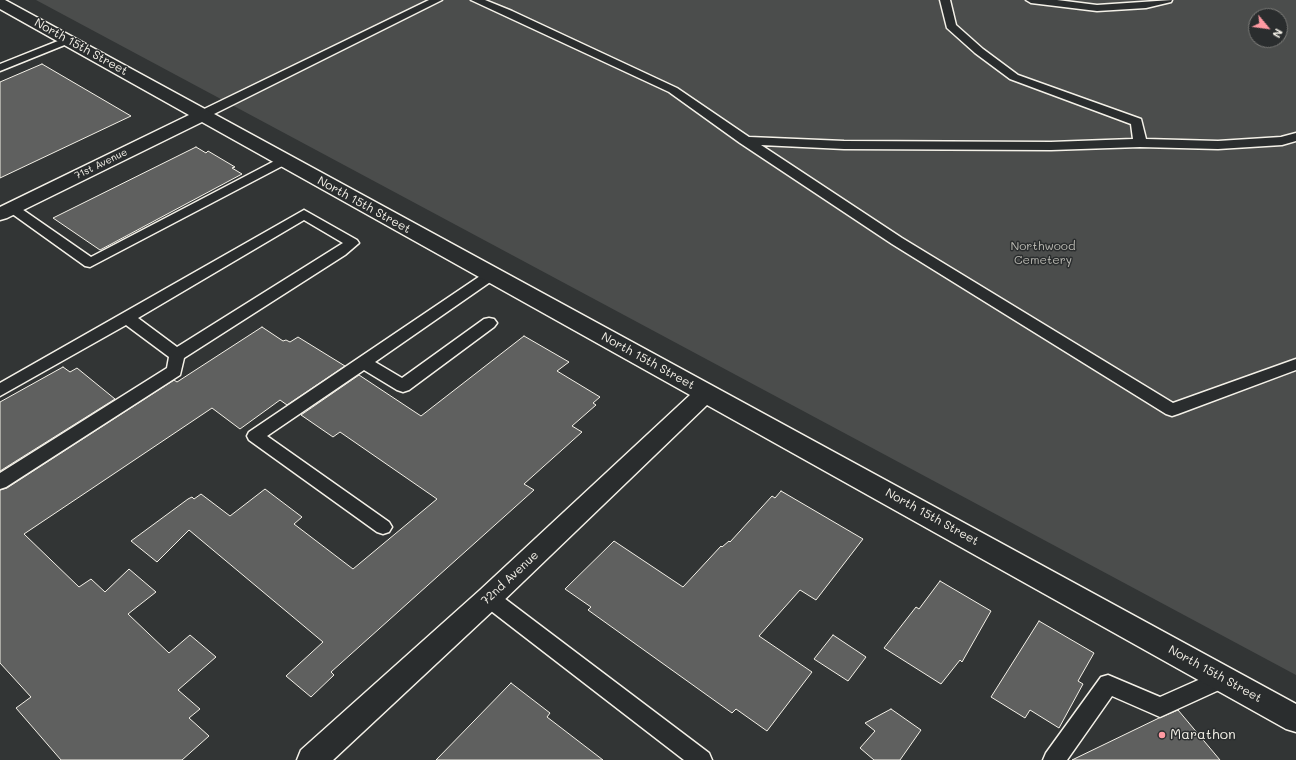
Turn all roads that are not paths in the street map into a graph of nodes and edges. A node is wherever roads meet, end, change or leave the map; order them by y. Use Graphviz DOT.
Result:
graph roads {
  1 [pos="437,0"];
  2 [pos="476,0"];
  3 [pos="945,0"];
  4 [pos="1031,0"];
  5 [pos="1167,0"];
  6 [pos="0,3"];
  7 [pos="68,40"];
  8 [pos="0,68"];
  9 [pos="202,115"];
  10 [pos="1296,137"];
  11 [pos="744,140"];
  12 [pos="1140,143"];
  13 [pos="284,160"];
  14 [pos="6,211"];
  15 [pos="491,275"];
  16 [pos="127,318"];
  17 [pos="489,323"];
  18 [pos="176,355"];
  19 [pos="363,362"];
  20 [pos="1296,364"];
  21 [pos="0,390"];
  22 [pos="706,392"];
  23 [pos="0,482"];
  24 [pos="383,527"];
  25 [pos="489,598"];
  26 [pos="1223,678"];
  27 [pos="1296,719"];
  28 [pos="312,760"];
  29 [pos="701,760"];
  30 [pos="1054,760"];
  1 -- 9 [label="lane"];
  2 -- 11 [label="lane"];
  3 -- 12 [label="lane"];
  4 -- 5 [label="lane"];
  6 -- 7 [label="street, North 15th Street"];
  7 -- 8 [label="lane"];
  7 -- 9 [label="street, North 15th Street"];
  9 -- 13 [label="street, North 15th Street"];
  9 -- 14 [label="street, 71st Avenue"];
  10 -- 12 [label="lane"];
  11 -- 12 [label="lane"];
  11 -- 20 [label="lane"];
  13 -- 14 [label="lane"];
  13 -- 15 [label="street, North 15th Street"];
  15 -- 19 [label="lane"];
  15 -- 22 [label="street, North 15th Street"];
  16 -- 18 [label="lane"];
  16 -- 18 [label="lane"];
  16 -- 21 [label="lane"];
  17 -- 19 [label="lane"];
  18 -- 23 [label="lane"];
  19 -- 24 [label="lane"];
  22 -- 25 [label="street, 72nd Avenue"];
  22 -- 26 [label="street, North 15th Street"];
  25 -- 28 [label="street, 72nd Avenue"];
  25 -- 29 [label="lane"];
  26 -- 27 [label="street, North 15th Street"];
  26 -- 30 [label="lane"];
}
